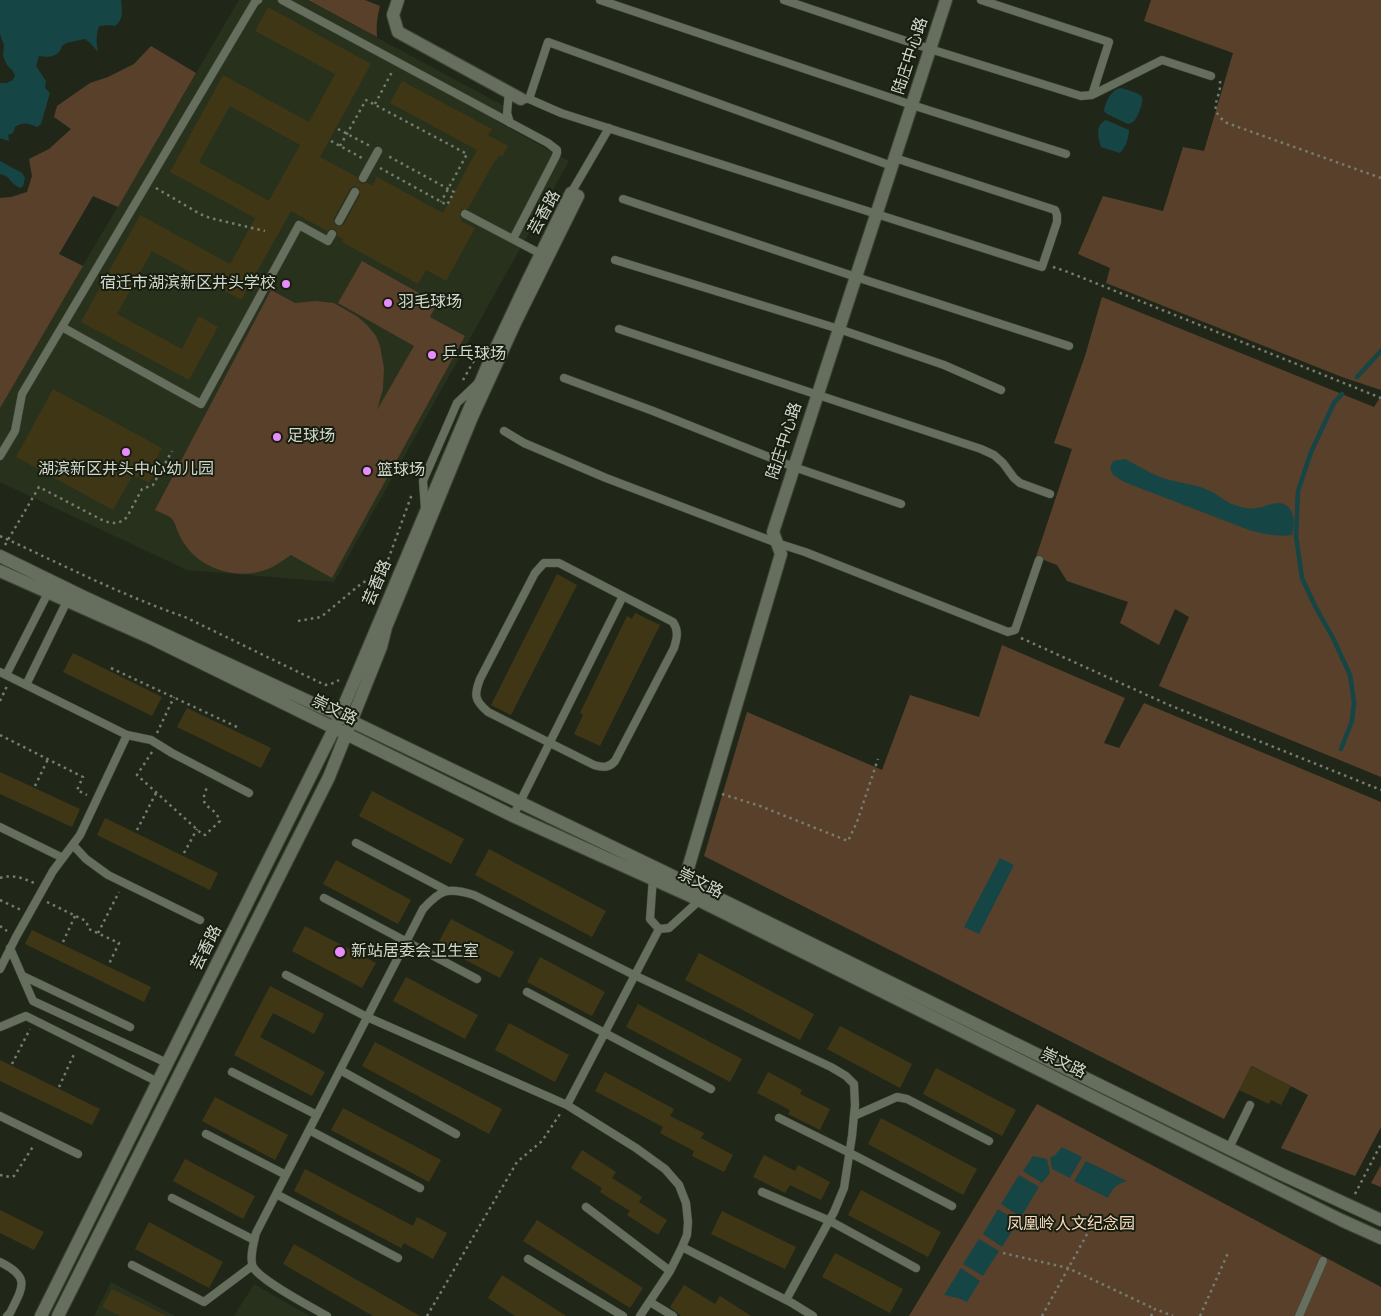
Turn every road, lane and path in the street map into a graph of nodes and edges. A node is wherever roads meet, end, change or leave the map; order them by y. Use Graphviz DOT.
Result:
graph roads {
  1 [pos="258,0"];
  2 [pos="282,0"];
  3 [pos="398,0"];
  4 [pos="600,0"];
  5 [pos="784,0"];
  6 [pos="946,0"];
  7 [pos="981,0"];
  8 [pos="930,49"];
  9 [pos="397,62"];
  10 [pos="1211,76"];
  11 [pos="509,92"];
  12 [pos="1092,95"];
  13 [pos="525,99"];
  14 [pos="375,104"];
  15 [pos="912,105"];
  16 [pos="510,123"];
  17 [pos="609,128"];
  18 [pos="338,129"];
  19 [pos="347,134"];
  20 [pos="331,141"];
  21 [pos="340,146"];
  22 [pos="378,151"];
  23 [pos="1066,154"];
  24 [pos="893,162"];
  25 [pos="372,164"];
  26 [pos="363,178"];
  27 [pos="1381,178"];
  28 [pos="148,183"];
  29 [pos="448,188"];
  30 [pos="355,192"];
  31 [pos="572,193"];
  32 [pos="623,198"];
  33 [pos="441,202"];
  34 [pos="465,214"];
  35 [pos="876,214"];
  36 [pos="339,221"];
  37 [pos="265,231"];
  38 [pos="332,234"];
  39 [pos="513,240"];
  40 [pos="544,256"];
  41 [pos="615,260"];
  42 [pos="1042,267"];
  43 [pos="856,277"];
  44 [pos="62,327"];
  45 [pos="618,329"];
  46 [pos="839,329"];
  47 [pos="1069,346"];
  48 [pos="478,351"];
  49 [pos="564,378"];
  50 [pos="460,384"];
  51 [pos="1001,390"];
  52 [pos="817,394"];
  53 [pos="1381,398"];
  54 [pos="504,431"];
  55 [pos="172,451"];
  56 [pos="0,456"];
  57 [pos="794,467"];
  58 [pos="414,486"];
  59 [pos="1050,494"];
  60 [pos="901,504"];
  61 [pos="0,536"];
  62 [pos="8,540"];
  63 [pos="777,543"];
  64 [pos="2,551"];
  65 [pos="1039,560"];
  66 [pos="0,571"];
  67 [pos="382,576"];
  68 [pos="51,587"];
  69 [pos="375,594"];
  70 [pos="70,596"];
  71 [pos="623,596"];
  72 [pos="298,621"];
  73 [pos="1008,632"];
  74 [pos="111,668"];
  75 [pos="6,675"];
  76 [pos="342,678"];
  77 [pos="26,685"];
  78 [pos="174,697"];
  79 [pos="0,701"];
  80 [pos="345,718"];
  81 [pos="239,728"];
  82 [pos="340,732"];
  83 [pos="0,735"];
  84 [pos="127,735"];
  85 [pos="156,742"];
  86 [pos="549,743"];
  87 [pos="48,759"];
  88 [pos="878,759"];
  89 [pos="213,774"];
  90 [pos="35,786"];
  91 [pos="1381,790"];
  92 [pos="711,791"];
  93 [pos="156,793"];
  94 [pos="249,793"];
  95 [pos="97,800"];
  96 [pos="520,802"];
  97 [pos="513,816"];
  98 [pos="0,827"];
  99 [pos="196,829"];
  100 [pos="137,830"];
  101 [pos="356,843"];
  102 [pos="73,845"];
  103 [pos="184,853"];
  104 [pos="64,858"];
  105 [pos="654,874"];
  106 [pos="0,878"];
  107 [pos="123,882"];
  108 [pos="44,887"];
  109 [pos="685,888"];
  110 [pos="446,890"];
  111 [pos="703,897"];
  112 [pos="38,898"];
  113 [pos="324,898"];
  114 [pos="0,900"];
  115 [pos="29,914"];
  116 [pos="75,916"];
  117 [pos="200,920"];
  118 [pos="659,929"];
  119 [pos="98,934"];
  120 [pos="406,941"];
  121 [pos="63,942"];
  122 [pos="10,948"];
  123 [pos="109,964"];
  124 [pos="0,969"];
  125 [pos="286,975"];
  126 [pos="634,975"];
  127 [pos="23,976"];
  128 [pos="477,979"];
  129 [pos="527,992"];
  130 [pos="33,1001"];
  131 [pos="26,1016"];
  132 [pos="367,1017"];
  133 [pos="35,1020"];
  134 [pos="0,1027"];
  135 [pos="130,1027"];
  136 [pos="604,1033"];
  137 [pos="80,1043"];
  138 [pos="168,1063"];
  139 [pos="12,1064"];
  140 [pos="340,1070"];
  141 [pos="232,1072"];
  142 [pos="158,1082"];
  143 [pos="59,1087"];
  144 [pos="711,1089"];
  145 [pos="567,1105"];
  146 [pos="1250,1105"];
  147 [pos="317,1115"];
  148 [pos="0,1116"];
  149 [pos="854,1116"];
  150 [pos="780,1118"];
  151 [pos="309,1130"];
  152 [pos="206,1134"];
  153 [pos="456,1134"];
  154 [pos="40,1136"];
  155 [pos="989,1141"];
  156 [pos="1381,1144"];
  157 [pos="1228,1148"];
  158 [pos="850,1153"];
  159 [pos="78,1154"];
  160 [pos="0,1175"];
  161 [pos="286,1175"];
  162 [pos="420,1188"];
  163 [pos="762,1192"];
  164 [pos="276,1194"];
  165 [pos="172,1198"];
  166 [pos="952,1206"];
  167 [pos="1348,1206"];
  168 [pos="586,1207"];
  169 [pos="1097,1216"];
  170 [pos="830,1220"];
  171 [pos="1381,1220"];
  172 [pos="1381,1238"];
  173 [pos="254,1240"];
  174 [pos="682,1247"];
  175 [pos="1003,1253"];
  176 [pos="1228,1253"];
  177 [pos="398,1258"];
  178 [pos="528,1259"];
  179 [pos="1323,1261"];
  180 [pos="0,1262"];
  181 [pos="132,1265"];
  182 [pos="252,1266"];
  183 [pos="916,1268"];
  184 [pos="1068,1268"];
  185 [pos="670,1272"];
  186 [pos="786,1300"];
  187 [pos="650,1302"];
  188 [pos="1155,1309"];
  189 [pos="8,1316"];
  190 [pos="41,1316"];
  191 [pos="58,1316"];
  192 [pos="327,1316"];
  193 [pos="427,1316"];
  194 [pos="623,1316"];
  195 [pos="640,1316"];
  196 [pos="673,1316"];
  197 [pos="813,1316"];
  198 [pos="1042,1316"];
  199 [pos="1151,1316"];
  200 [pos="1173,1316"];
  201 [pos="1200,1316"];
  202 [pos="1299,1316"];
  1 -- 28 [label="lane"];
  2 -- 9 [label="lane"];
  3 -- 11 [label="street"];
  4 -- 15 [label="lane"];
  5 -- 8 [label="lane"];
  6 -- 8 [label="street, 陆庄中心路"];
  7 -- 12 [label="lane"];
  8 -- 12 [label="lane"];
  8 -- 15 [label="street, 陆庄中心路"];
  9 -- 14 [label="path"];
  9 -- 16 [label="lane"];
  10 -- 12 [label="lane"];
  10 -- 27 [label="path"];
  11 -- 13 [label="street"];
  11 -- 16 [label="lane"];
  13 -- 17 [label="lane"];
  13 -- 24 [label="lane"];
  14 -- 19 [label="path"];
  14 -- 29 [label="path"];
  15 -- 23 [label="lane"];
  15 -- 24 [label="street, 陆庄中心路"];
  16 -- 39 [label="lane"];
  17 -- 31 [label="lane"];
  17 -- 35 [label="lane"];
  18 -- 19 [label="path"];
  19 -- 21 [label="path"];
  19 -- 22 [label="path"];
  20 -- 21 [label="path"];
  21 -- 25 [label="path"];
  22 -- 25 [label="lane"];
  22 -- 29 [label="path"];
  24 -- 35 [label="street, 陆庄中心路"];
  24 -- 42 [label="lane"];
  25 -- 26 [label="lane"];
  25 -- 33 [label="path"];
  28 -- 37 [label="path"];
  28 -- 44 [label="lane"];
  29 -- 33 [label="path"];
  29 -- 33 [label="path"];
  30 -- 36 [label="lane"];
  31 -- 40 [label="street, 芸香路"];
  32 -- 43 [label="lane"];
  34 -- 39 [label="lane"];
  35 -- 42 [label="lane"];
  35 -- 43 [label="street, 陆庄中心路"];
  38 -- 44 [label="lane"];
  39 -- 40 [label="lane"];
  40 -- 80 [label="street, 芸香路"];
  40 -- 80 [label="street, 芸香路"];
  41 -- 46 [label="lane"];
  42 -- 53 [label="path"];
  43 -- 46 [label="street, 陆庄中心路"];
  43 -- 47 [label="lane"];
  44 -- 56 [label="lane"];
  45 -- 52 [label="lane"];
  46 -- 51 [label="lane"];
  46 -- 52 [label="street, 陆庄中心路"];
  48 -- 50 [label="path"];
  49 -- 57 [label="lane"];
  52 -- 57 [label="street, 陆庄中心路"];
  52 -- 59 [label="lane"];
  54 -- 63 [label="lane"];
  55 -- 62 [label="path"];
  57 -- 60 [label="lane"];
  57 -- 63 [label="street, 陆庄中心路"];
  58 -- 67 [label="path"];
  61 -- 62 [label="path"];
  62 -- 64 [label="path"];
  62 -- 76 [label="path"];
  63 -- 73 [label="lane"];
  63 -- 92 [label="street, 陆庄中心路"];
  64 -- 68 [label="street, 崇文路"];
  65 -- 73 [label="lane"];
  66 -- 68 [label="street, 崇文路"];
  67 -- 69 [label="path"];
  67 -- 72 [label="path"];
  68 -- 70 [label="street, 崇文路"];
  68 -- 75 [label="lane"];
  70 -- 77 [label="lane"];
  70 -- 80 [label="street, 崇文路"];
  70 -- 82 [label="street, 崇文路"];
  71 -- 86 [label="lane"];
  71 -- 86 [label="lane"];
  71 -- 86 [label="lane"];
  73 -- 91 [label="path"];
  74 -- 78 [label="path"];
  75 -- 77 [label="lane"];
  75 -- 79 [label="path"];
  77 -- 84 [label="lane"];
  78 -- 81 [label="path"];
  78 -- 85 [label="path"];
  80 -- 82 [label="street, 芸香路"];
  80 -- 96 [label="street, 崇文路"];
  82 -- 97 [label="street, 崇文路"];
  82 -- 138 [label="street, 芸香路"];
  82 -- 191 [label="street, 芸香路"];
  83 -- 87 [label="path"];
  84 -- 85 [label="lane"];
  84 -- 95 [label="lane"];
  85 -- 89 [label="lane"];
  85 -- 93 [label="path"];
  86 -- 96 [label="lane"];
  87 -- 90 [label="path"];
  87 -- 95 [label="path"];
  88 -- 92 [label="path"];
  89 -- 94 [label="lane"];
  89 -- 99 [label="path"];
  92 -- 109 [label="street, 陆庄中心路"];
  93 -- 99 [label="path"];
  93 -- 100 [label="path"];
  95 -- 102 [label="lane"];
  96 -- 97 [label="lane"];
  96 -- 105 [label="street, 崇文路"];
  97 -- 105 [label="street, 崇文路"];
  98 -- 104 [label="lane"];
  99 -- 103 [label="path"];
  101 -- 110 [label="lane"];
  102 -- 104 [label="lane"];
  102 -- 107 [label="lane"];
  104 -- 108 [label="lane"];
  105 -- 109 [label="street, 崇文路"];
  105 -- 118 [label="lane"];
  106 -- 108 [label="path"];
  107 -- 117 [label="lane"];
  107 -- 119 [label="path"];
  108 -- 112 [label="lane"];
  109 -- 111 [label="street, 崇文路"];
  110 -- 120 [label="lane"];
  110 -- 126 [label="lane"];
  111 -- 118 [label="lane"];
  111 -- 157 [label="street, 崇文路"];
  111 -- 172 [label="street, 崇文路"];
  112 -- 115 [label="lane"];
  112 -- 116 [label="path"];
  113 -- 120 [label="lane"];
  114 -- 115 [label="path"];
  115 -- 122 [label="lane"];
  116 -- 119 [label="path"];
  116 -- 121 [label="path"];
  118 -- 126 [label="lane"];
  119 -- 123 [label="path"];
  120 -- 128 [label="lane"];
  120 -- 132 [label="lane"];
  122 -- 124 [label="lane"];
  122 -- 127 [label="lane"];
  125 -- 132 [label="lane"];
  126 -- 136 [label="lane"];
  126 -- 149 [label="lane"];
  127 -- 130 [label="lane"];
  127 -- 135 [label="lane"];
  129 -- 136 [label="lane"];
  130 -- 131 [label="lane"];
  130 -- 138 [label="lane"];
  131 -- 133 [label="lane"];
  131 -- 134 [label="lane"];
  132 -- 140 [label="lane"];
  132 -- 145 [label="lane"];
  133 -- 137 [label="lane"];
  133 -- 139 [label="path"];
  136 -- 144 [label="lane"];
  136 -- 145 [label="lane"];
  137 -- 142 [label="lane"];
  137 -- 143 [label="path"];
  138 -- 142 [label="street, 芸香路"];
  140 -- 147 [label="lane"];
  140 -- 153 [label="lane"];
  141 -- 147 [label="lane"];
  142 -- 190 [label="street, 芸香路"];
  145 -- 174 [label="lane"];
  145 -- 193 [label="path"];
  146 -- 157 [label="lane"];
  147 -- 151 [label="lane"];
  148 -- 154 [label="lane"];
  149 -- 155 [label="lane"];
  149 -- 158 [label="lane"];
  150 -- 158 [label="lane"];
  151 -- 161 [label="lane"];
  151 -- 162 [label="lane"];
  152 -- 161 [label="lane"];
  154 -- 159 [label="lane"];
  154 -- 160 [label="path"];
  156 -- 167 [label="path"];
  157 -- 167 [label="street, 崇文路"];
  158 -- 166 [label="lane"];
  158 -- 170 [label="lane"];
  161 -- 164 [label="lane"];
  163 -- 170 [label="lane"];
  164 -- 173 [label="lane"];
  164 -- 177 [label="lane"];
  165 -- 173 [label="lane"];
  167 -- 171 [label="street, 崇文路"];
  168 -- 185 [label="lane"];
  169 -- 184 [label="path"];
  170 -- 183 [label="lane"];
  170 -- 186 [label="lane"];
  173 -- 182 [label="lane"];
  174 -- 185 [label="lane"];
  174 -- 186 [label="lane"];
  175 -- 184 [label="path"];
  176 -- 201 [label="path"];
  178 -- 194 [label="lane"];
  179 -- 202 [label="lane"];
  180 -- 189 [label="lane"];
  181 -- 182 [label="lane"];
  182 -- 192 [label="lane"];
  184 -- 188 [label="path"];
  184 -- 198 [label="path"];
  185 -- 187 [label="lane"];
  186 -- 197 [label="lane"];
  187 -- 195 [label="lane"];
  187 -- 196 [label="lane"];
  188 -- 199 [label="path"];
  188 -- 200 [label="path"];
}
